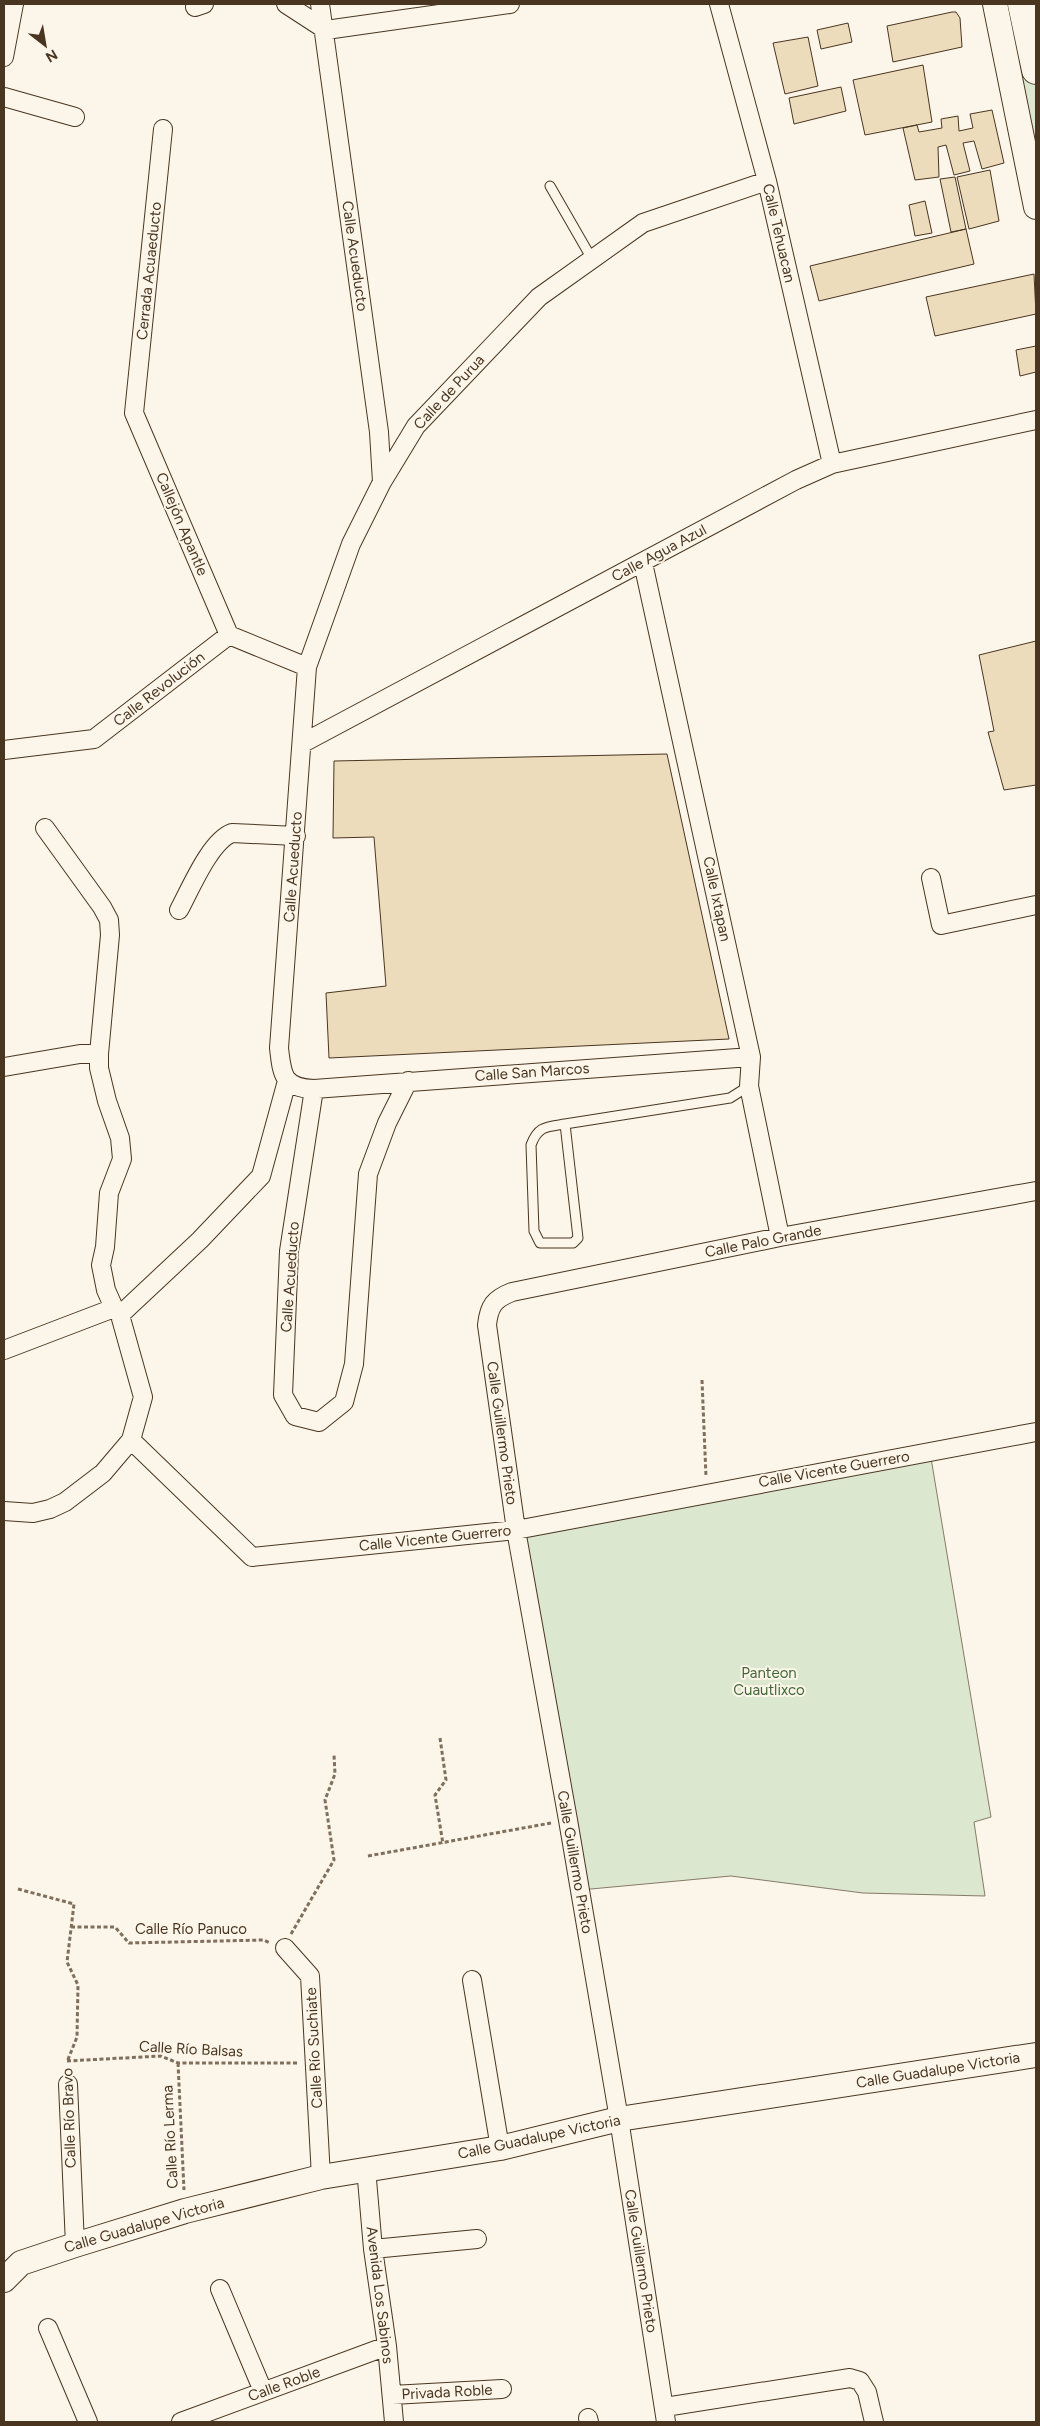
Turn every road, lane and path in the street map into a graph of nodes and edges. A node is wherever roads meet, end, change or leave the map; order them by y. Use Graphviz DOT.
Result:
graph roads {
  1 [pos="14,4"];
  2 [pos="286,4"];
  3 [pos="320,4"];
  4 [pos="510,4"];
  5 [pos="719,4"];
  6 [pos="995,4"];
  7 [pos="1022,4"];
  8 [pos="326,30"];
  9 [pos="4,51"];
  10 [pos="1036,70"];
  11 [pos="4,97"];
  12 [pos="75,117"];
  13 [pos="163,129"];
  14 [pos="768,181"];
  15 [pos="550,186"];
  16 [pos="1036,207"];
  17 [pos="592,259"];
  18 [pos="134,413"];
  19 [pos="1036,420"];
  20 [pos="832,464"];
  21 [pos="382,482"];
  22 [pos="643,563"];
  23 [pos="229,635"];
  24 [pos="307,668"];
  25 [pos="303,743"];
  26 [pos="4,750"];
  27 [pos="46,828"];
  28 [pos="296,836"];
  29 [pos="931,878"];
  30 [pos="1036,905"];
  31 [pos="179,910"];
  32 [pos="99,1054"];
  33 [pos="751,1057"];
  34 [pos="4,1067"];
  35 [pos="287,1081"];
  36 [pos="408,1081"];
  37 [pos="749,1086"];
  38 [pos="314,1089"];
  39 [pos="565,1124"];
  40 [pos="1036,1191"];
  41 [pos="780,1237"];
  42 [pos="493,1302"];
  43 [pos="117,1311"];
  44 [pos="4,1350"];
  45 [pos="702,1380"];
  46 [pos="1036,1432"];
  47 [pos="131,1440"];
  48 [pos="707,1492"];
  49 [pos="4,1511"];
  50 [pos="516,1530"];
  51 [pos="440,1738"];
  52 [pos="334,1755"];
  53 [pos="568,1820"];
  54 [pos="443,1844"];
  55 [pos="368,1856"];
  56 [pos="18,1889"];
  57 [pos="71,1927"];
  58 [pos="285,1948"];
  59 [pos="472,1980"];
  60 [pos="1036,2055"];
  61 [pos="67,2061"];
  62 [pos="178,2063"];
  63 [pos="315,2063"];
  64 [pos="68,2084"];
  65 [pos="619,2120"];
  66 [pos="500,2148"];
  67 [pos="366,2168"];
  68 [pos="321,2177"];
  69 [pos="185,2211"];
  70 [pos="477,2238"];
  71 [pos="75,2245"];
  72 [pos="373,2249"];
  73 [pos="12,2264"];
  74 [pos="4,2280"];
  75 [pos="220,2289"];
  76 [pos="48,2328"];
  77 [pos="387,2346"];
  78 [pos="502,2389"];
  79 [pos="263,2392"];
  80 [pos="392,2395"];
  81 [pos="665,2415"];
  82 [pos="88,2422"];
  83 [pos="181,2422"];
  84 [pos="394,2422"];
  85 [pos="874,2422"];
  1 -- 9 [label="street"];
  2 -- 8 [label="street"];
  3 -- 8 [label="street, Calle Acueducto"];
  4 -- 8 [label="street"];
  5 -- 14 [label="street, Calle Tehuacan"];
  6 -- 16 [label="street"];
  7 -- 10 [label="main road"];
  8 -- 21 [label="street, Calle Acueducto"];
  11 -- 12 [label="street"];
  13 -- 18 [label="street, Cerrada Acuaeducto"];
  14 -- 17 [label="street, Calle de Purua"];
  14 -- 20 [label="street, Calle Tehuacan"];
  15 -- 17 [label="lane"];
  17 -- 21 [label="street, Calle de Purua"];
  18 -- 23 [label="street, Callejón Apantle"];
  19 -- 20 [label="street, Calle Agua Azul"];
  20 -- 22 [label="street, Calle Agua Azul"];
  21 -- 24 [label="street, Calle de Purua"];
  22 -- 25 [label="street, Calle Agua Azul"];
  22 -- 33 [label="street, Calle Ixtapan"];
  23 -- 24 [label="street"];
  23 -- 26 [label="street, Calle Revolución"];
  24 -- 25 [label="street, Calle de Purua"];
  25 -- 28 [label="street, Calle Acueducto"];
  27 -- 32 [label="street"];
  28 -- 31 [label="street"];
  28 -- 35 [label="street, Calle Acueducto"];
  29 -- 30 [label="street"];
  32 -- 34 [label="street"];
  32 -- 43 [label="street"];
  33 -- 36 [label="street, Calle San Marcos"];
  33 -- 37 [label="street, Calle Ixtapan"];
  35 -- 38 [label="street"];
  35 -- 43 [label="street"];
  36 -- 38 [label="street, Calle San Marcos"];
  36 -- 38 [label="street, Calle Acueducto"];
  37 -- 39 [label="lane"];
  37 -- 41 [label="street, Calle Ixtapan"];
  39 -- 39 [label="lane"];
  40 -- 41 [label="street, Calle Palo Grande"];
  41 -- 42 [label="street, Calle Palo Grande"];
  42 -- 50 [label="street, Calle Guillermo Prieto"];
  43 -- 44 [label="street"];
  43 -- 47 [label="street"];
  45 -- 48 [label="path"];
  46 -- 48 [label="street, Calle Vicente Guerrero"];
  47 -- 49 [label="street"];
  47 -- 50 [label="street, Calle Vicente Guerrero"];
  48 -- 50 [label="street, Calle Vicente Guerrero"];
  50 -- 53 [label="street, Calle Guillermo Prieto"];
  51 -- 54 [label="path"];
  52 -- 58 [label="path"];
  53 -- 54 [label="path"];
  53 -- 65 [label="street, Calle Guillermo Prieto"];
  54 -- 55 [label="path"];
  56 -- 57 [label="path, Calle Río Bravo"];
  57 -- 58 [label="path, Calle Río Panuco"];
  57 -- 61 [label="path, Calle Río Bravo"];
  58 -- 63 [label="street, Calle Río Suchiate"];
  59 -- 66 [label="street"];
  60 -- 65 [label="street, Calle Guadalupe Victoria"];
  61 -- 62 [label="path, Calle Río Balsas"];
  61 -- 64 [label="path, Calle Río Bravo"];
  62 -- 63 [label="path, Calle Río Balsas"];
  62 -- 69 [label="path, Calle Río Lerma"];
  63 -- 68 [label="street, Calle Río Suchiate"];
  64 -- 71 [label="street, Calle Río Bravo"];
  65 -- 66 [label="street, Calle Guadalupe Victoria"];
  65 -- 81 [label="street, Calle Guillermo Prieto"];
  66 -- 67 [label="street, Calle Guadalupe Victoria"];
  67 -- 68 [label="street, Calle Guadalupe Victoria"];
  67 -- 72 [label="street, Avenida Los Sabinos"];
  68 -- 69 [label="street, Calle Guadalupe Victoria"];
  69 -- 71 [label="street, Calle Guadalupe Victoria"];
  70 -- 72 [label="street"];
  71 -- 73 [label="street, Calle Guadalupe Victoria"];
  72 -- 77 [label="street, Avenida Los Sabinos"];
  73 -- 74 [label="street, Calle Guadalupe Victoria"];
  75 -- 79 [label="street"];
  76 -- 82 [label="street"];
  77 -- 79 [label="street, Calle Roble"];
  77 -- 80 [label="street, Avenida Los Sabinos"];
  78 -- 80 [label="street, Privada Roble"];
  79 -- 83 [label="street, Calle Roble"];
  80 -- 84 [label="street, Avenida Los Sabinos"];
  81 -- 85 [label="street"];
}
